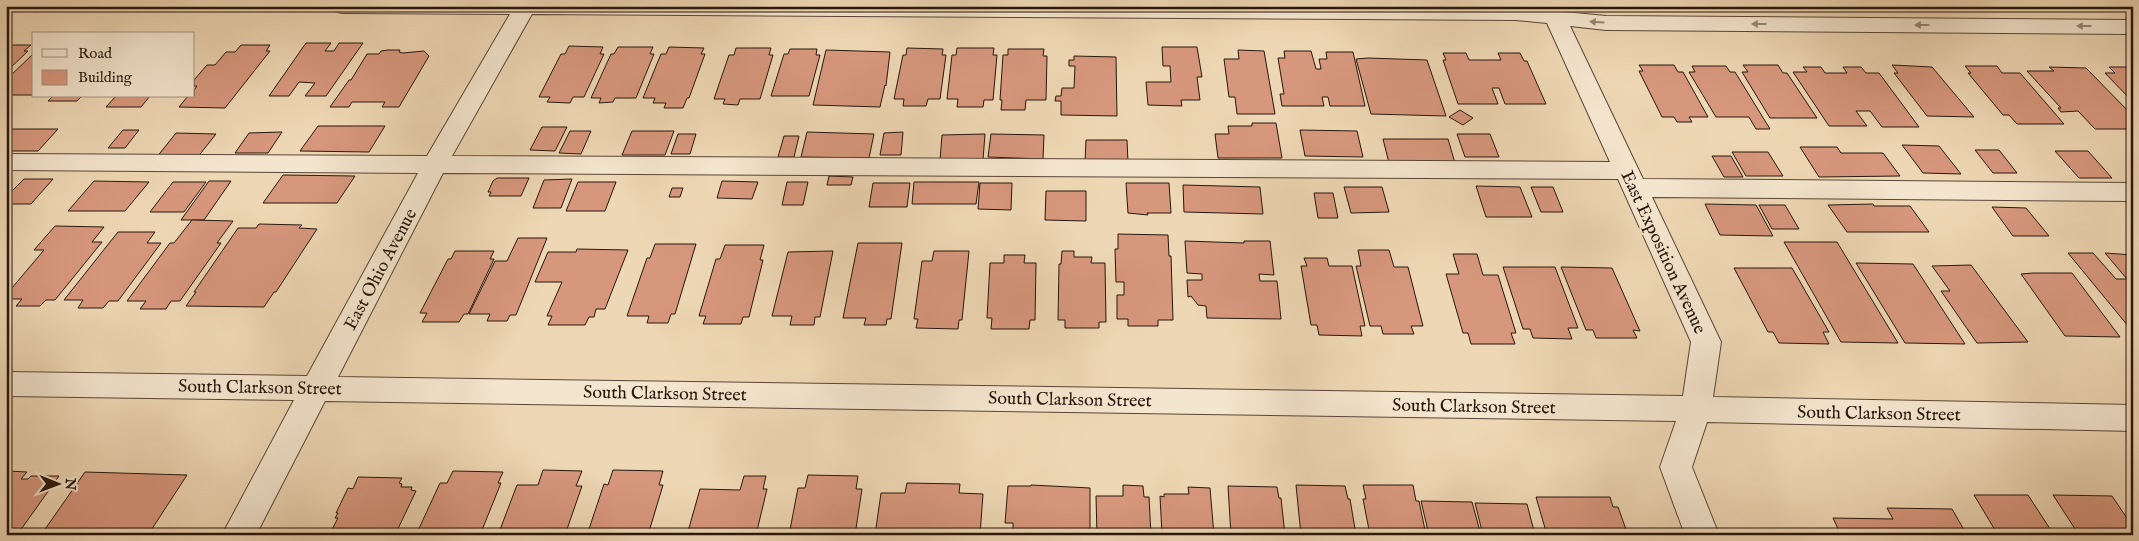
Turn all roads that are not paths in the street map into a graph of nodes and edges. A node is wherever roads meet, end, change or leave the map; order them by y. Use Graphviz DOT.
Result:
graph roads {
  1 [pos="342,6"];
  2 [pos="524,7"];
  3 [pos="1553,12"];
  4 [pos="2133,27"];
  5 [pos="6,162"];
  6 [pos="435,164"];
  7 [pos="1630,180"];
  8 [pos="2133,192"];
  9 [pos="6,384"];
  10 [pos="318,387"];
  11 [pos="1696,409"];
  12 [pos="2133,418"];
  13 [pos="239,535"];
  14 [pos="1702,535"];
  1 -- 2 [label="street"];
  2 -- 3 [label="street"];
  2 -- 6 [label="street, East Ohio Avenue"];
  4 -- 3 [label="street, one-way"];
  3 -- 7 [label="street, East Exposition Avenue"];
  5 -- 6 [label="street"];
  6 -- 7 [label="street"];
  6 -- 10 [label="street, East Ohio Avenue"];
  7 -- 8 [label="street"];
  7 -- 11 [label="street, East Exposition Avenue"];
  9 -- 10 [label="street, South Clarkson Street"];
  10 -- 11 [label="street, South Clarkson Street"];
  10 -- 13 [label="street, East Ohio Avenue"];
  11 -- 12 [label="street, South Clarkson Street"];
  11 -- 14 [label="street, East Exposition Avenue"];
}
